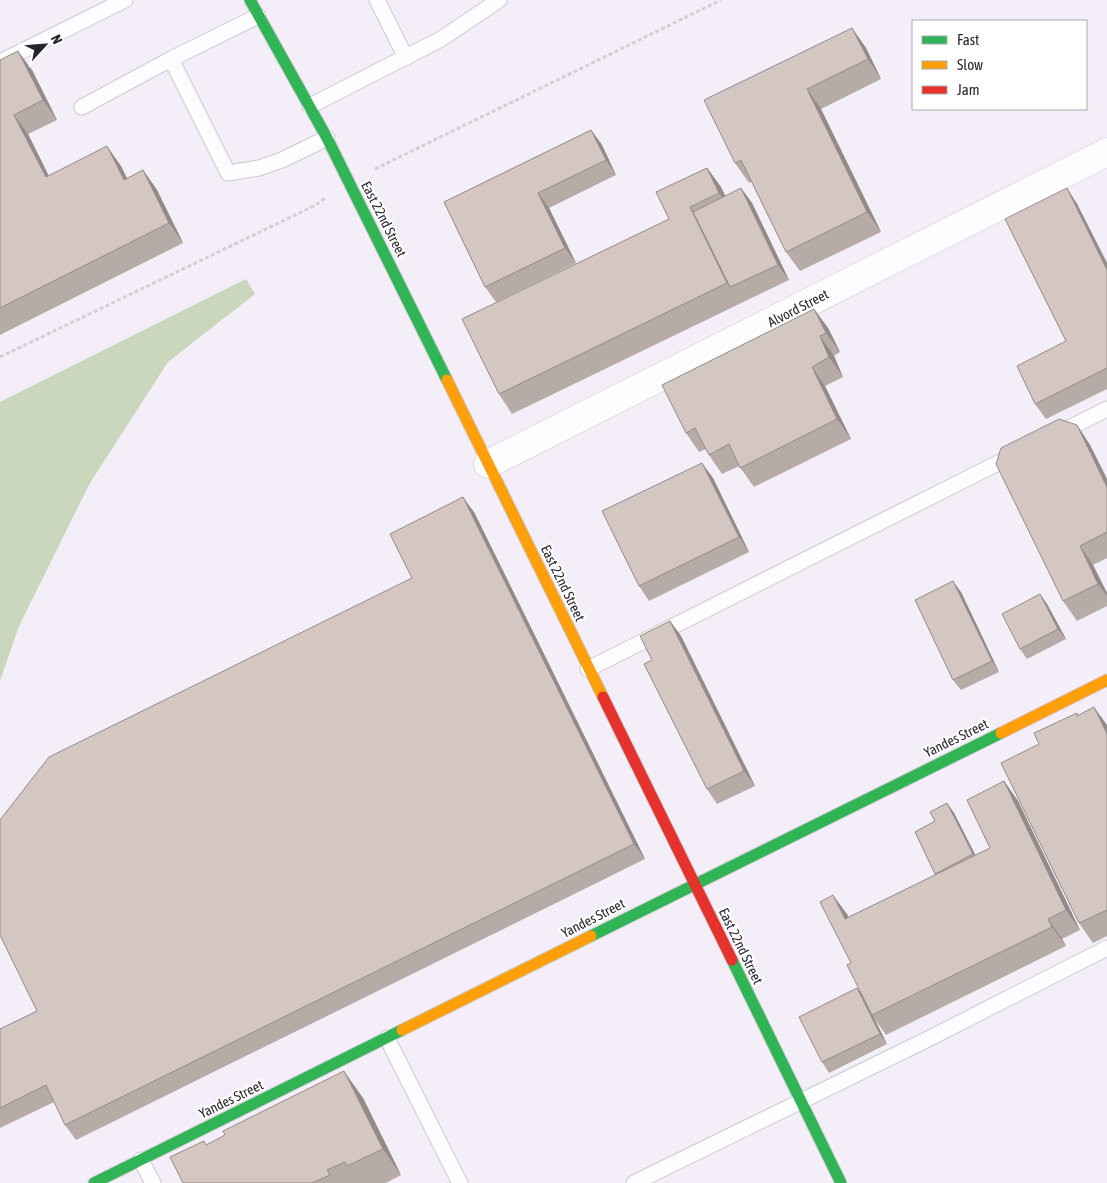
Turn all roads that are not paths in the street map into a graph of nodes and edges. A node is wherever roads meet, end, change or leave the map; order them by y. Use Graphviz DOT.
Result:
graph roads {
  1 [pos="125,0"];
  2 [pos="250,0"];
  3 [pos="377,0"];
  4 [pos="499,0"];
  5 [pos="258,16"];
  6 [pos="406,58"];
  7 [pos="171,59"];
  8 [pos="0,62"];
  9 [pos="310,106"];
  10 [pos="82,107"];
  11 [pos="327,138"];
  12 [pos="1107,152"];
  13 [pos="1107,409"];
  14 [pos="1045,440"];
  15 [pos="1027,449"];
  16 [pos="488,464"];
  17 [pos="588,669"];
  18 [pos="1107,680"];
  19 [pos="694,884"];
  20 [pos="1107,948"];
  21 [pos="387,1038"];
  22 [pos="800,1101"];
  23 [pos="141,1160"];
  24 [pos="94,1183"];
  25 [pos="153,1183"];
  26 [pos="460,1183"];
  27 [pos="634,1183"];
  28 [pos="841,1183"];
  1 -- 8 [label="lane"];
  2 -- 5 [label="main road, East 22nd Street"];
  3 -- 6 [label="lane"];
  4 -- 6 [label="lane"];
  5 -- 7 [label="lane"];
  5 -- 9 [label="main road, East 22nd Street"];
  6 -- 9 [label="lane"];
  7 -- 10 [label="lane"];
  7 -- 11 [label="lane"];
  9 -- 11 [label="main road, East 22nd Street"];
  11 -- 16 [label="main road, East 22nd Street"];
  12 -- 16 [label="street, Alvord Street"];
  13 -- 14 [label="lane"];
  15 -- 17 [label="lane"];
  16 -- 17 [label="main road, East 22nd Street"];
  17 -- 19 [label="main road, East 22nd Street"];
  18 -- 19 [label="main road, Yandes Street"];
  19 -- 21 [label="main road, Yandes Street"];
  19 -- 22 [label="main road, East 22nd Street"];
  20 -- 22 [label="lane"];
  21 -- 23 [label="main road, Yandes Street"];
  21 -- 26 [label="lane"];
  22 -- 27 [label="lane"];
  22 -- 28 [label="main road, East 22nd Street"];
  23 -- 24 [label="main road, Yandes Street"];
  23 -- 25 [label="lane"];
}
